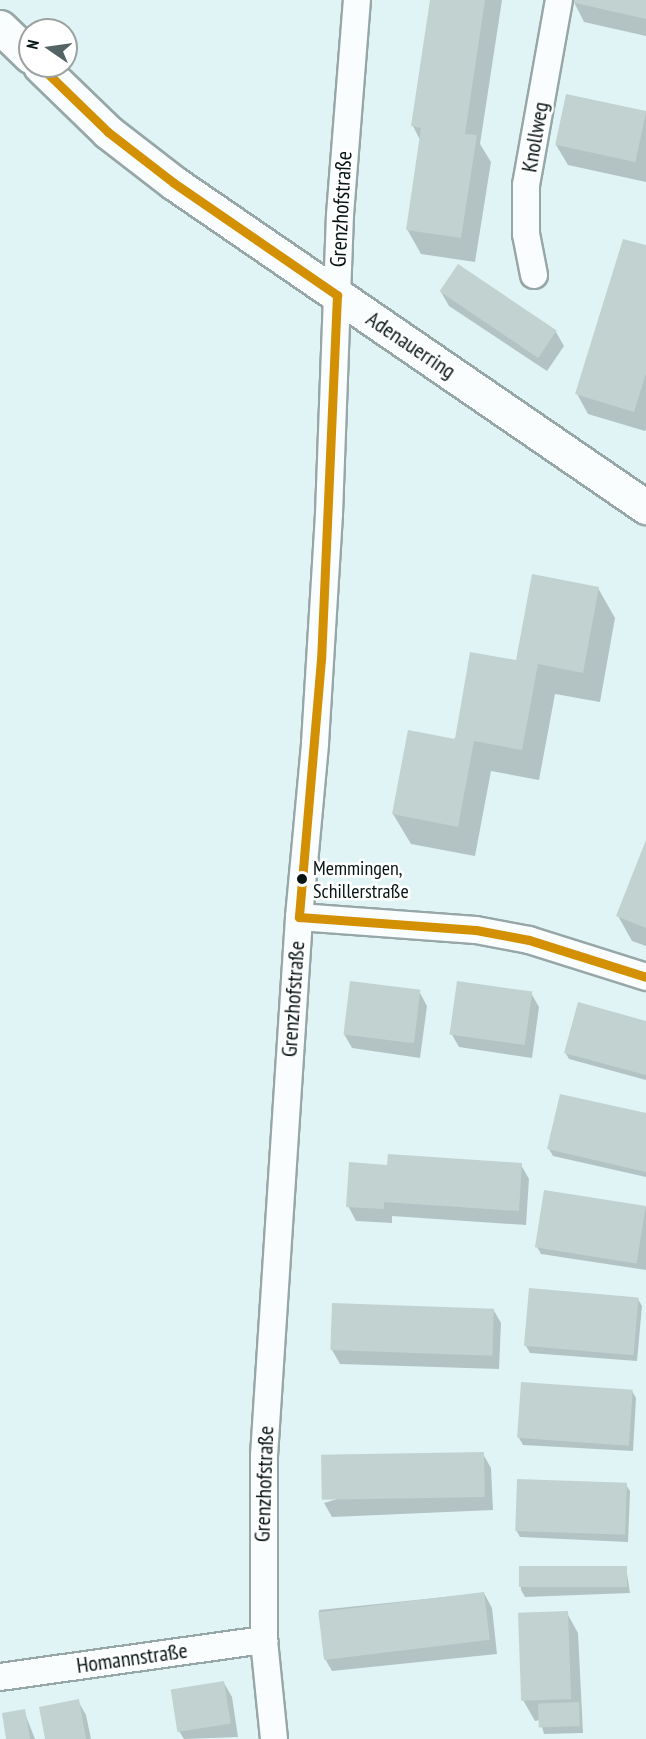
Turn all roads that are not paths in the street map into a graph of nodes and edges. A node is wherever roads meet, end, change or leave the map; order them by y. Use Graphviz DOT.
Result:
graph roads {
  1 [pos="357,0"];
  2 [pos="559,0"];
  3 [pos="0,27"];
  4 [pos="18,45"];
  5 [pos="52,78"];
  6 [pos="534,275"];
  7 [pos="337,295"];
  8 [pos="646,507"];
  9 [pos="299,917"];
  10 [pos="646,976"];
  11 [pos="264,1640"];
  12 [pos="0,1677"];
  13 [pos="274,1739"];
  1 -- 7 [label="street, Grenzhofstraße"];
  2 -- 6 [label="street, Knollweg"];
  3 -- 4 [label="main road"];
  5 -- 7 [label="main road, Adenauerring"];
  7 -- 8 [label="main road, Adenauerring"];
  7 -- 9 [label="street, Grenzhofstraße"];
  9 -- 10 [label="street"];
  9 -- 11 [label="street, Grenzhofstraße"];
  11 -- 12 [label="street, Homannstraße"];
  11 -- 13 [label="street, Grenzhofstraße"];
}
